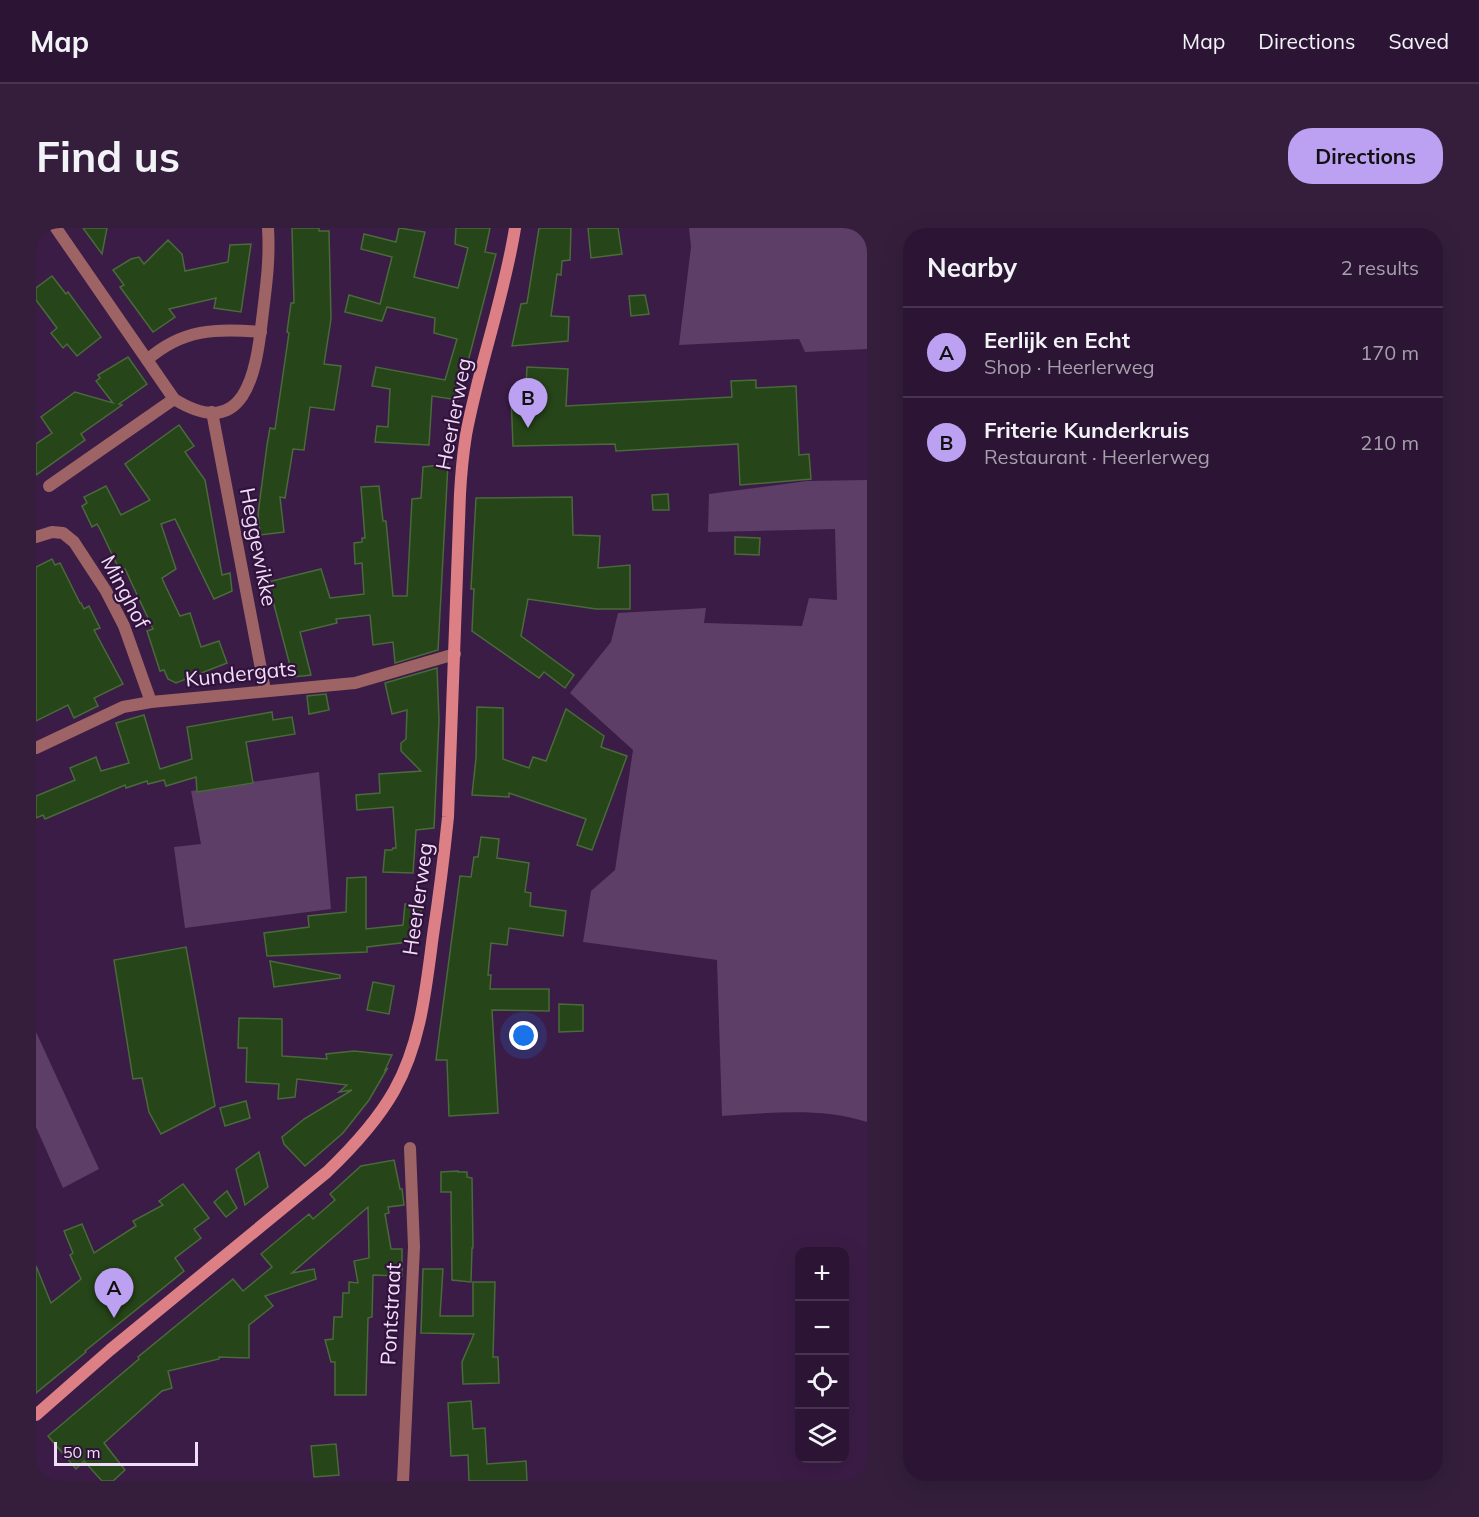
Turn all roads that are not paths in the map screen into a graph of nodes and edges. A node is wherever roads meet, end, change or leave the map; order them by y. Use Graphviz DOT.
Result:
graph roads {
  1 [pos="56,228"];
  2 [pos="268,228"];
  3 [pos="515,228"];
  4 [pos="261,332"];
  5 [pos="147,360"];
  6 [pos="174,399"];
  7 [pos="212,412"];
  8 [pos="49,486"];
  9 [pos="36,537"];
  10 [pos="454,654"];
  11 [pos="265,690"];
  12 [pos="151,702"];
  13 [pos="36,748"];
  14 [pos="410,1148"];
  15 [pos="36,1415"];
  16 [pos="403,1481"];
  1 -- 5 [label="street"];
  2 -- 4 [label="street"];
  3 -- 10 [label="main road, Heerlerweg"];
  4 -- 5 [label="street"];
  4 -- 7 [label="street"];
  5 -- 6 [label="street"];
  6 -- 7 [label="street"];
  6 -- 8 [label="street"];
  7 -- 11 [label="street, Heggewikke"];
  9 -- 12 [label="street, Minghof"];
  10 -- 11 [label="street, Kundergats"];
  10 -- 15 [label="main road, Heerlerweg"];
  11 -- 12 [label="street, Kundergats"];
  12 -- 13 [label="street, Kundergats"];
  14 -- 16 [label="street, Pontstraat"];
}
